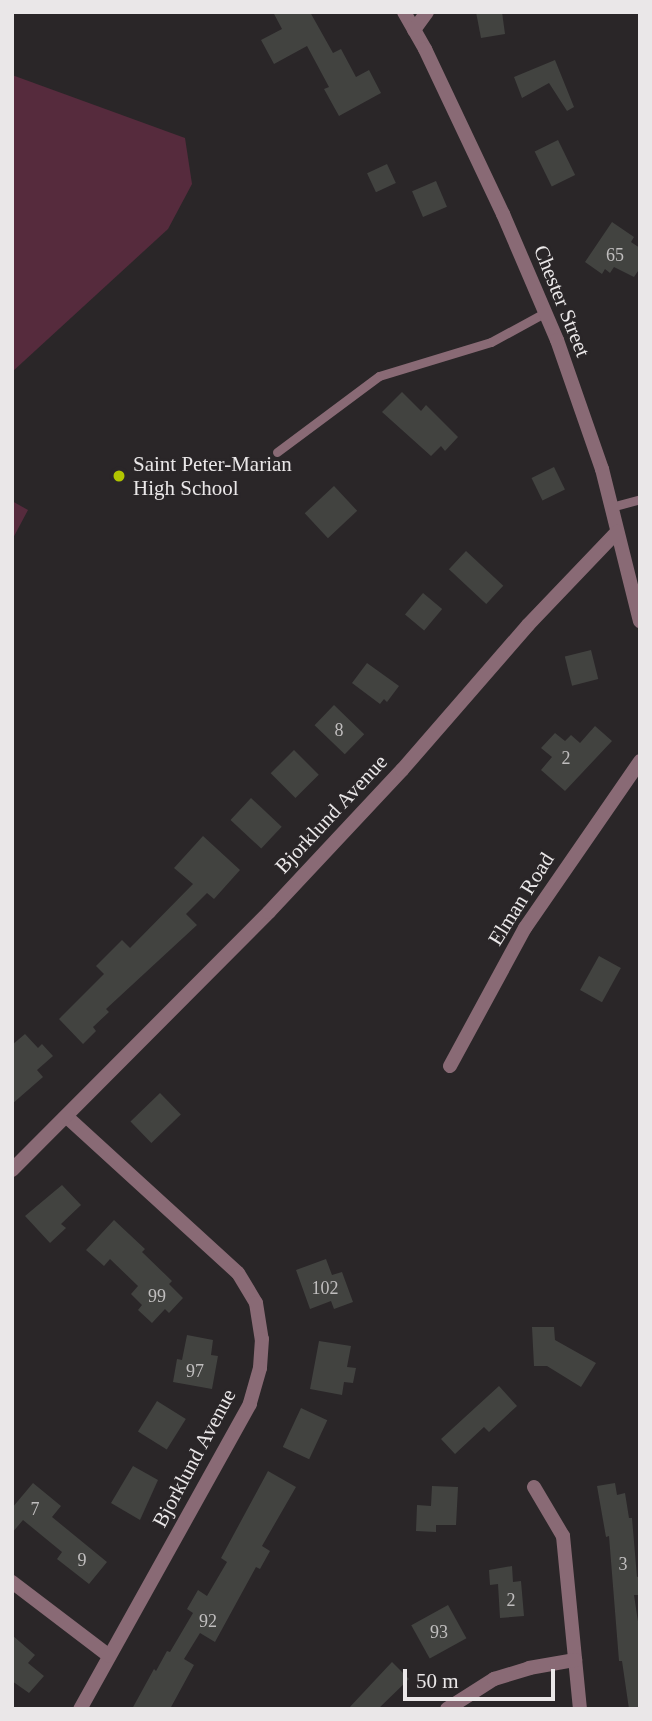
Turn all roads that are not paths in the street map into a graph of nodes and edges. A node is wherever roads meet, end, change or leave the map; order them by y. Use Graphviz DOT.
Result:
graph roads {
  1 [pos="404,12"];
  2 [pos="427,12"];
  3 [pos="414,30"];
  4 [pos="546,313"];
  5 [pos="277,452"];
  6 [pos="640,499"];
  7 [pos="611,507"];
  8 [pos="617,532"];
  9 [pos="640,621"];
  10 [pos="640,761"];
  11 [pos="450,1066"];
  12 [pos="66,1117"];
  13 [pos="12,1170"];
  14 [pos="534,1486"];
  15 [pos="12,1582"];
  16 [pos="109,1656"];
  17 [pos="575,1660"];
  18 [pos="80,1709"];
  19 [pos="447,1709"];
  20 [pos="580,1709"];
  1 -- 3 [label="street, Chester Street"];
  2 -- 3 [label="street"];
  3 -- 4 [label="street, Chester Street"];
  4 -- 5 [label="lane"];
  4 -- 7 [label="street, Chester Street"];
  6 -- 7 [label="lane"];
  7 -- 8 [label="street, Chester Street"];
  8 -- 9 [label="street, Chester Street"];
  8 -- 12 [label="street, Bjorklund Avenue"];
  10 -- 11 [label="street, Elman Road"];
  12 -- 13 [label="street, Bjorklund Avenue"];
  12 -- 16 [label="street, Bjorklund Avenue"];
  14 -- 17 [label="street"];
  15 -- 16 [label="street"];
  16 -- 18 [label="street, Bjorklund Avenue"];
  17 -- 19 [label="street"];
  17 -- 20 [label="street"];
}
